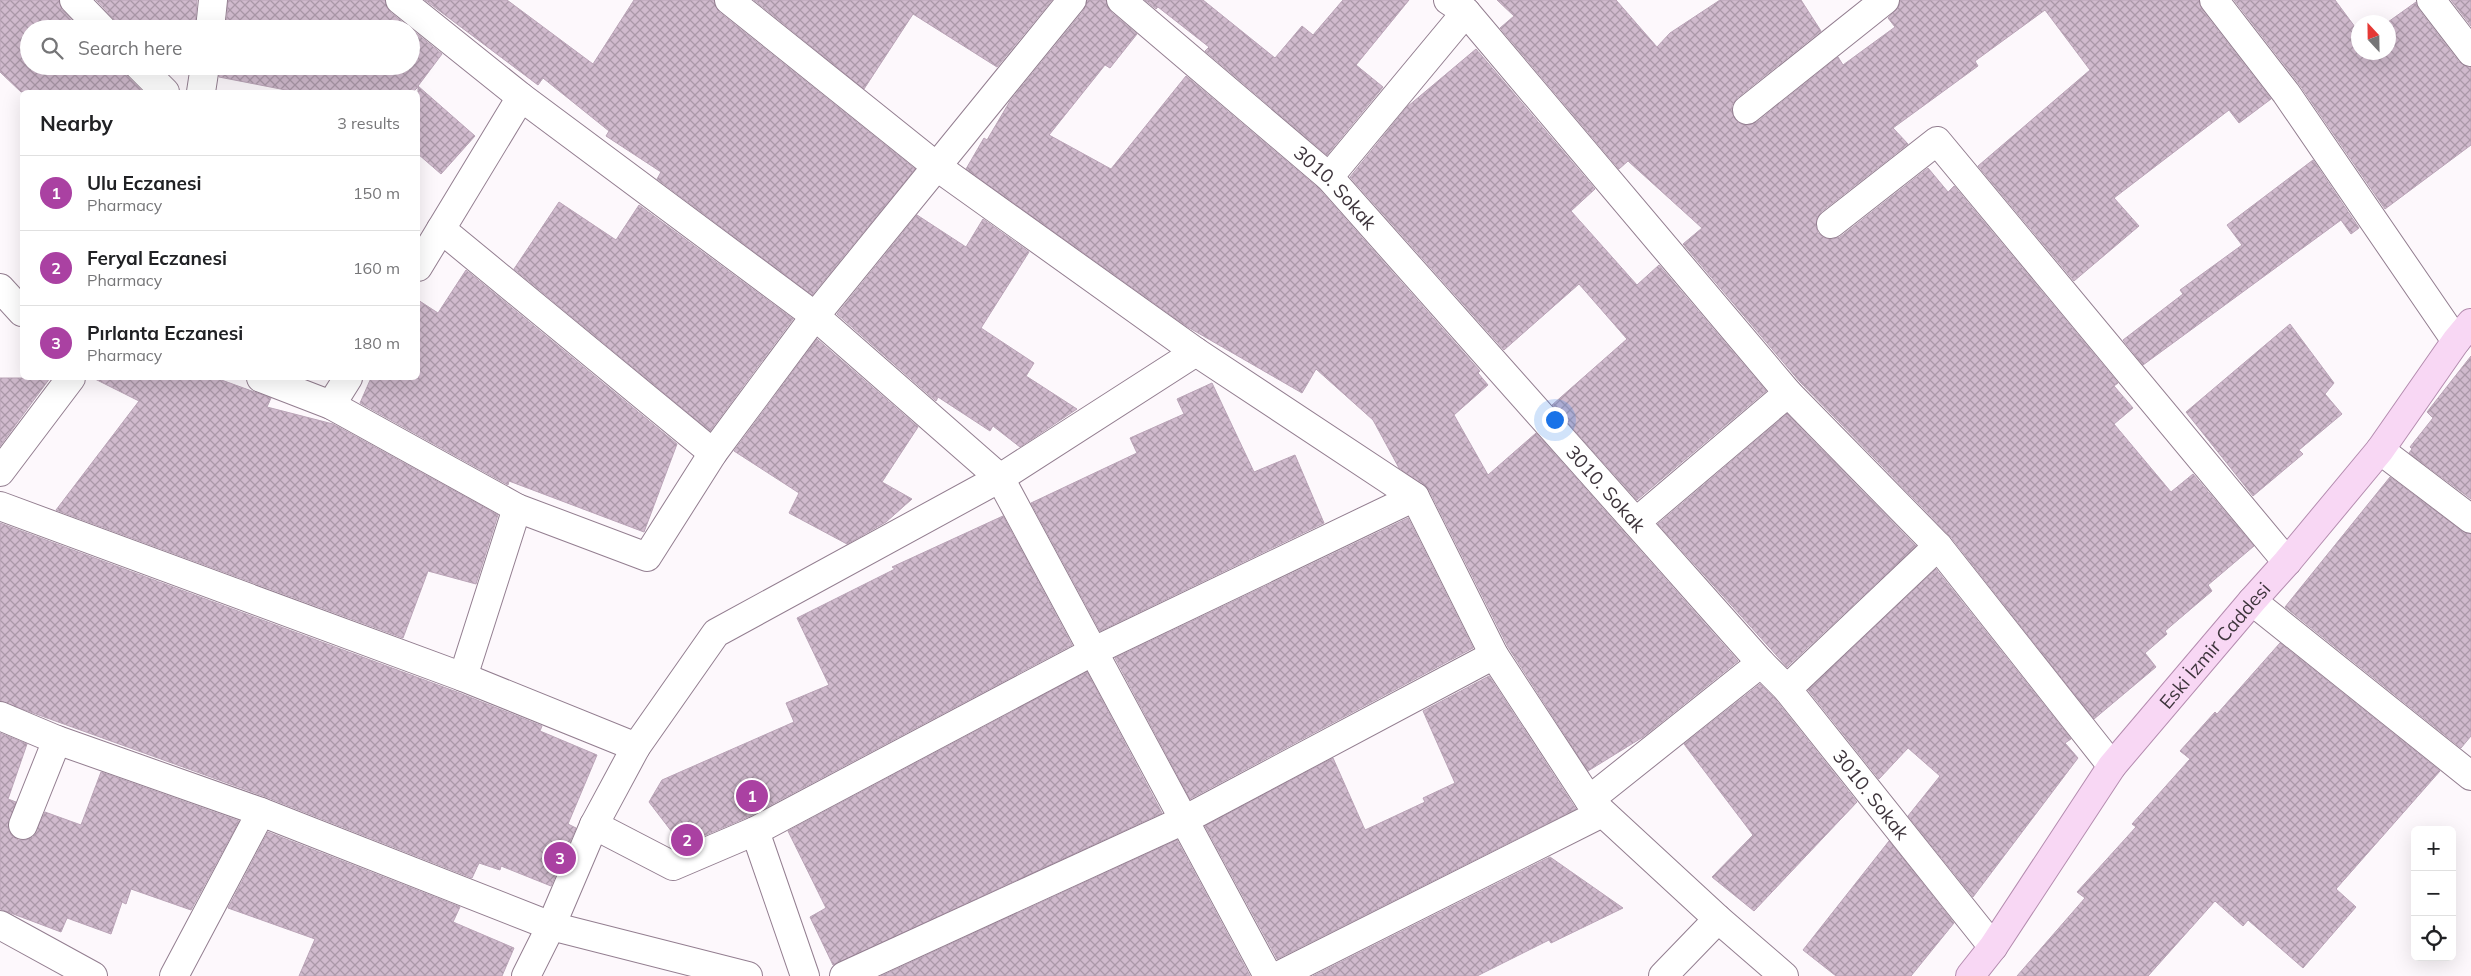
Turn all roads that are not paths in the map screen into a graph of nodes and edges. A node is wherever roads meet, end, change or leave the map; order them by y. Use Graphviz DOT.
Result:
graph roads {
  1 [pos="74,0"];
  2 [pos="214,0"];
  3 [pos="400,0"];
  4 [pos="729,0"];
  5 [pos="1072,0"];
  6 [pos="1121,0"];
  7 [pos="1885,0"];
  8 [pos="2214,0"];
  9 [pos="2431,0"];
  10 [pos="1457,6"];
  11 [pos="93,20"];
  12 [pos="211,20"];
  13 [pos="2471,52"];
  14 [pos="148,75"];
  15 [pos="204,75"];
  16 [pos="163,90"];
  17 [pos="202,90"];
  18 [pos="521,97"];
  19 [pos="1747,110"];
  20 [pos="936,166"];
  21 [pos="1329,177"];
  22 [pos="1831,224"];
  23 [pos="441,229"];
  24 [pos="420,264"];
  25 [pos="0,288"];
  26 [pos="20,310"];
  27 [pos="815,316"];
  28 [pos="2463,332"];
  29 [pos="1196,352"];
  30 [pos="69,380"];
  31 [pos="266,380"];
  32 [pos="347,380"];
  33 [pos="1788,393"];
  34 [pos="331,405"];
  35 [pos="2380,450"];
  36 [pos="713,453"];
  37 [pos="0,472"];
  38 [pos="1000,478"];
  39 [pos="1415,497"];
  40 [pos="0,506"];
  41 [pos="517,508"];
  42 [pos="2471,519"];
  43 [pos="1636,522"];
  44 [pos="1938,546"];
  45 [pos="2287,562"];
  46 [pos="2252,601"];
  47 [pos="1094,651"];
  48 [pos="1494,655"];
  49 [pos="1760,663"];
  50 [pos="463,676"];
  51 [pos="1787,689"];
  52 [pos="0,716"];
  53 [pos="57,740"];
  54 [pos="636,747"];
  55 [pos="2112,766"];
  56 [pos="2471,776"];
  57 [pos="1596,806"];
  58 [pos="261,812"];
  59 [pos="1184,820"];
  60 [pos="23,825"];
  61 [pos="594,825"];
  62 [pos="754,831"];
  63 [pos="1718,919"];
  64 [pos="0,924"];
  65 [pos="550,926"];
  66 [pos="1993,947"];
  67 [pos="93,976"];
  68 [pos="174,976"];
  69 [pos="526,976"];
  70 [pos="748,976"];
  71 [pos="805,976"];
  72 [pos="844,976"];
  73 [pos="1268,976"];
  74 [pos="1278,976"];
  75 [pos="1663,976"];
  76 [pos="1784,976"];
  77 [pos="1970,976"];
  1 -- 11 [label="street"];
  2 -- 12 [label="street"];
  3 -- 18 [label="street"];
  4 -- 20 [label="street"];
  5 -- 20 [label="street"];
  6 -- 21 [label="street, 3010. Sokak"];
  7 -- 19 [label="street"];
  8 -- 28 [label="street"];
  9 -- 13 [label="street"];
  10 -- 21 [label="street"];
  10 -- 33 [label="street"];
  14 -- 16 [label="street"];
  15 -- 17 [label="street"];
  18 -- 23 [label="street"];
  18 -- 27 [label="street"];
  20 -- 27 [label="street"];
  20 -- 29 [label="street"];
  21 -- 43 [label="street, 3010. Sokak"];
  22 -- 45 [label="street"];
  23 -- 24 [label="street"];
  23 -- 36 [label="street"];
  25 -- 26 [label="street"];
  27 -- 36 [label="street"];
  27 -- 38 [label="street"];
  28 -- 35 [label="main road, Eski İzmir Caddesi"];
  29 -- 38 [label="street"];
  29 -- 39 [label="street"];
  30 -- 37 [label="street"];
  31 -- 34 [label="street"];
  32 -- 34 [label="street"];
  33 -- 43 [label="street"];
  33 -- 44 [label="street"];
  34 -- 41 [label="street"];
  35 -- 42 [label="street"];
  35 -- 45 [label="main road, Eski İzmir Caddesi"];
  36 -- 41 [label="street"];
  38 -- 47 [label="street"];
  38 -- 54 [label="street"];
  39 -- 47 [label="street"];
  39 -- 48 [label="street"];
  40 -- 50 [label="street"];
  41 -- 50 [label="street"];
  43 -- 49 [label="street, 3010. Sokak"];
  44 -- 51 [label="street"];
  44 -- 55 [label="street"];
  45 -- 46 [label="main road, Eski İzmir Caddesi"];
  46 -- 55 [label="main road, Eski İzmir Caddesi"];
  46 -- 56 [label="street"];
  47 -- 59 [label="street"];
  47 -- 62 [label="street"];
  48 -- 57 [label="street"];
  48 -- 59 [label="street"];
  49 -- 51 [label="street, 3010. Sokak"];
  49 -- 57 [label="street"];
  50 -- 54 [label="street"];
  51 -- 66 [label="street, 3010. Sokak"];
  52 -- 53 [label="street"];
  53 -- 58 [label="street"];
  53 -- 60 [label="street"];
  54 -- 61 [label="street"];
  55 -- 66 [label="main road, Eski İzmir Caddesi"];
  57 -- 63 [label="street"];
  57 -- 74 [label="street"];
  58 -- 65 [label="street"];
  58 -- 68 [label="street"];
  59 -- 72 [label="street"];
  59 -- 73 [label="street"];
  61 -- 62 [label="street"];
  61 -- 65 [label="street"];
  62 -- 71 [label="street"];
  63 -- 75 [label="street"];
  63 -- 76 [label="street"];
  64 -- 67 [label="street"];
  65 -- 69 [label="street"];
  65 -- 70 [label="street"];
  66 -- 77 [label="main road, Eski İzmir Caddesi"];
}
